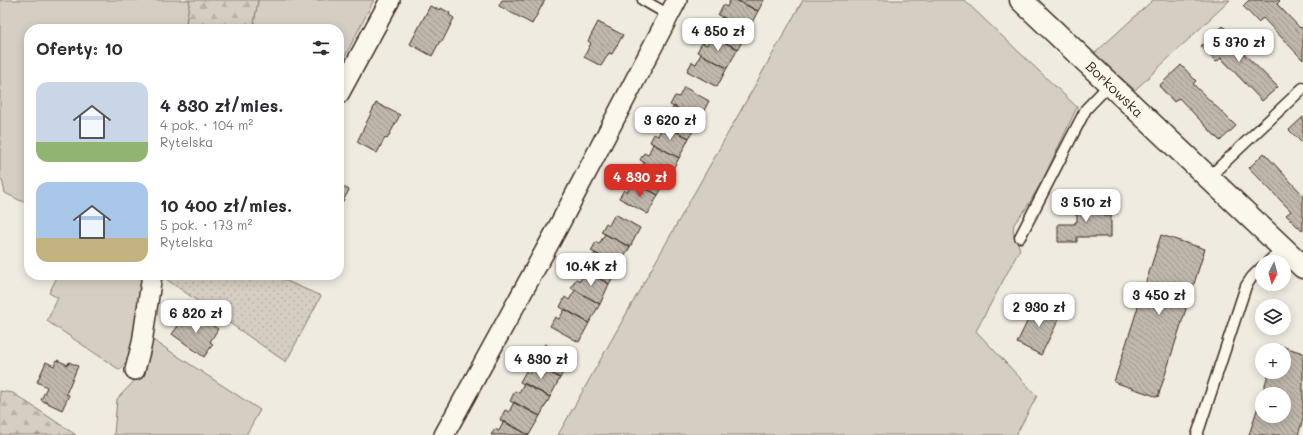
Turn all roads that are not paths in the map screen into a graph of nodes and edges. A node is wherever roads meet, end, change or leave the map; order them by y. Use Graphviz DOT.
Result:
graph roads {
  1 [pos="390,0"];
  2 [pos="643,0"];
  3 [pos="1020,0"];
  4 [pos="673,8"];
  5 [pos="1110,84"];
  6 [pos="344,85"];
  7 [pos="1303,88"];
  8 [pos="1208,178"];
  9 [pos="1020,237"];
  10 [pos="1275,255"];
  11 [pos="1291,262"];
  12 [pos="1303,267"];
  13 [pos="1255,274"];
  14 [pos="151,280"];
  15 [pos="135,370"];
  16 [pos="444,435"];
  17 [pos="1197,435"];
  1 -- 6 [label="street"];
  2 -- 4 [label="lane"];
  3 -- 5 [label="street, Borkowska"];
  4 -- 16 [label="street"];
  5 -- 8 [label="street, Borkowska"];
  5 -- 9 [label="lane"];
  7 -- 8 [label="lane"];
  8 -- 10 [label="street, Borkowska"];
  11 -- 12 [label="street, Borkowska"];
  13 -- 17 [label="lane"];
  14 -- 15 [label="street"];
}
